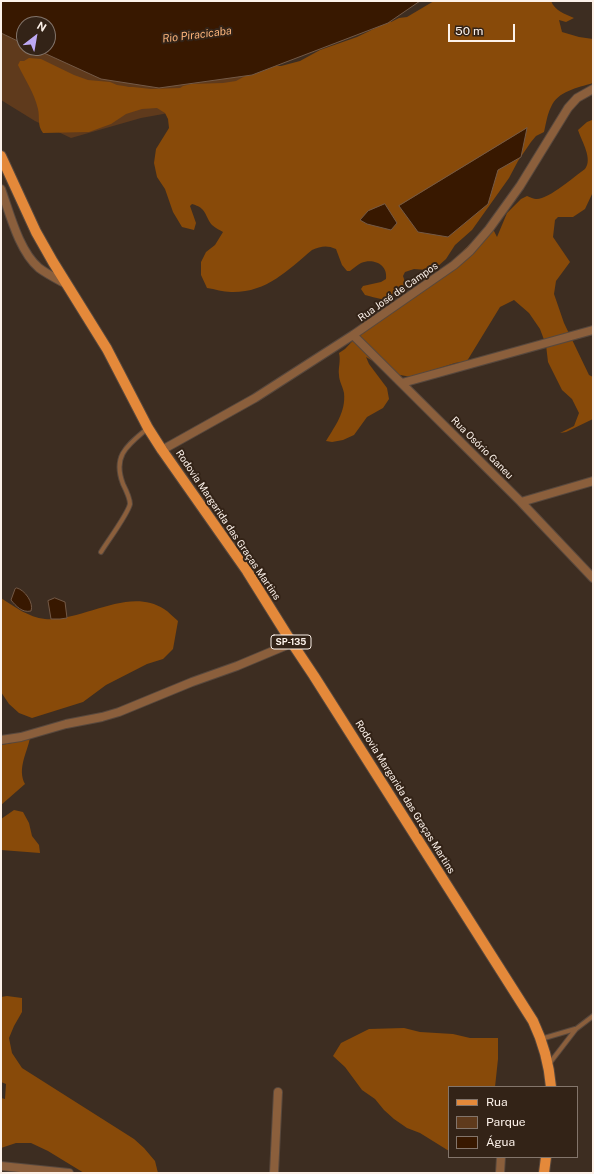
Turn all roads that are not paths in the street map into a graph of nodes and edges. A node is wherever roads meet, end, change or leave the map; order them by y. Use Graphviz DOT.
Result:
graph roads {
  1 [pos="591,90"];
  2 [pos="1,156"];
  3 [pos="2,192"];
  4 [pos="66,284"];
  5 [pos="593,330"];
  6 [pos="353,335"];
  7 [pos="402,383"];
  8 [pos="148,428"];
  9 [pos="162,450"];
  10 [pos="593,481"];
  11 [pos="521,502"];
  12 [pos="101,552"];
  13 [pos="593,578"];
  14 [pos="292,643"];
  15 [pos="1,740"];
  16 [pos="593,1016"];
  17 [pos="576,1029"];
  18 [pos="541,1039"];
  19 [pos="548,1064"];
  20 [pos="551,1086"];
  21 [pos="278,1092"];
  22 [pos="501,1158"];
  23 [pos="546,1158"];
  24 [pos="1,1166"];
  25 [pos="69,1173"];
  26 [pos="274,1173"];
  27 [pos="500,1173"];
  28 [pos="544,1173"];
  1 -- 6 [label="street, Rua José de Campos"];
  2 -- 4 [label="main road, Rodovia Margarida das Graças Martins / SP-135"];
  3 -- 4 [label="street"];
  4 -- 8 [label="main road, Rodovia Margarida das Graças Martins / SP-135"];
  5 -- 7 [label="street"];
  6 -- 7 [label="street, Rua Osório Ganeu"];
  6 -- 9 [label="street, Rua José de Campos"];
  7 -- 11 [label="street, Rua Osório Ganeu"];
  8 -- 9 [label="main road, Rodovia Margarida das Graças Martins / SP-135"];
  8 -- 12 [label="lane"];
  9 -- 14 [label="main road, Rodovia Margarida das Graças Martins / SP-135"];
  10 -- 11 [label="street"];
  11 -- 13 [label="street, Rua Osório Ganeu"];
  14 -- 15 [label="street"];
  14 -- 18 [label="main road, Rodovia Margarida das Graças Martins / SP-135"];
  16 -- 17 [label="lane"];
  17 -- 18 [label="lane"];
  17 -- 19 [label="lane"];
  18 -- 19 [label="main road, Rodovia Margarida das Graças Martins / SP-135"];
  19 -- 20 [label="main road, Rodovia Margarida das Graças Martins / SP-135"];
  21 -- 26 [label="street"];
  22 -- 27 [label="street"];
  23 -- 28 [label="main road"];
  24 -- 25 [label="street"];
}
